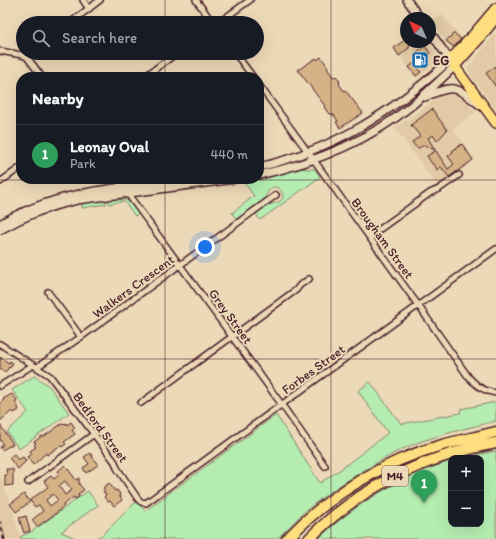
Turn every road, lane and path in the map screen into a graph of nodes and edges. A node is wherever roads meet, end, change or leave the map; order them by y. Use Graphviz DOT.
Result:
graph roads {
  1 [pos="83,0"];
  2 [pos="100,0"];
  3 [pos="196,0"];
  4 [pos="250,0"];
  5 [pos="407,0"];
  6 [pos="496,8"];
  7 [pos="89,9"];
  8 [pos="416,12"];
  9 [pos="80,16"];
  10 [pos="208,16"];
  11 [pos="228,16"];
  12 [pos="496,18"];
  13 [pos="436,40"];
  14 [pos="0,51"];
  15 [pos="16,54"];
  16 [pos="31,60"];
  17 [pos="167,60"];
  18 [pos="240,60"];
  19 [pos="452,63"];
  20 [pos="39,72"];
  21 [pos="151,72"];
  22 [pos="249,72"];
  23 [pos="264,92"];
  24 [pos="418,100"];
  25 [pos="486,110"];
  26 [pos="496,122"];
  27 [pos="308,152"];
  28 [pos="313,159"];
  29 [pos="264,165"];
  30 [pos="16,171"];
  31 [pos="264,174"];
  32 [pos="459,175"];
  33 [pos="0,182"];
  34 [pos="121,184"];
  35 [pos="161,184"];
  36 [pos="185,184"];
  37 [pos="126,190"];
  38 [pos="276,195"];
  39 [pos="0,224"];
  40 [pos="0,230"];
  41 [pos="369,237"];
  42 [pos="496,249"];
  43 [pos="180,265"];
  44 [pos="309,279"];
  45 [pos="48,292"];
  46 [pos="418,305"];
  47 [pos="81,337"];
  48 [pos="232,337"];
  49 [pos="0,344"];
  50 [pos="35,366"];
  51 [pos="0,386"];
  52 [pos="496,393"];
  53 [pos="141,403"];
  54 [pos="282,405"];
  55 [pos="496,427"];
  56 [pos="496,432"];
  57 [pos="94,434"];
  58 [pos="496,443"];
  59 [pos="395,462"];
  60 [pos="325,466"];
  61 [pos="28,482"];
  62 [pos="143,503"];
  63 [pos="287,539"];
  64 [pos="309,539"];
  1 -- 7 [label="street"];
  2 -- 7 [label="street"];
  3 -- 10 [label="street"];
  4 -- 11 [label="street"];
  5 -- 8 [label="main road"];
  6 -- 19 [label="highway"];
  7 -- 9 [label="street"];
  12 -- 19 [label="highway"];
  13 -- 19 [label="main road"];
  14 -- 15 [label="street"];
  16 -- 20 [label="street"];
  17 -- 21 [label="street"];
  18 -- 22 [label="street"];
  19 -- 24 [label="main road"];
  19 -- 25 [label="highway"];
  19 -- 27 [label="main road"];
  23 -- 27 [label="street, Brougham Street"];
  24 -- 25 [label="main road"];
  24 -- 28 [label="main road"];
  25 -- 26 [label="highway"];
  27 -- 28 [label="street, Brougham Street"];
  27 -- 29 [label="main road"];
  28 -- 31 [label="main road"];
  28 -- 41 [label="street, Brougham Street"];
  30 -- 33 [label="street"];
  32 -- 41 [label="street"];
  34 -- 37 [label="street, Grey Street"];
  35 -- 37 [label="main road"];
  36 -- 37 [label="main road"];
  37 -- 39 [label="main road"];
  37 -- 40 [label="main road"];
  37 -- 43 [label="street, Grey Street"];
  38 -- 43 [label="street, Walkers Crescent"];
  41 -- 46 [label="street, Brougham Street"];
  42 -- 46 [label="street, Forbes Street"];
  43 -- 47 [label="street, Walkers Crescent"];
  43 -- 48 [label="street, Grey Street"];
  44 -- 48 [label="street"];
  45 -- 47 [label="street"];
  46 -- 52 [label="street, Brougham Street"];
  46 -- 54 [label="street, Forbes Street"];
  47 -- 50 [label="street, Walkers Crescent"];
  48 -- 53 [label="street"];
  48 -- 54 [label="street, Grey Street"];
  49 -- 50 [label="street"];
  50 -- 51 [label="street, Walkers Crescent"];
  50 -- 57 [label="street, Bedford Street"];
  54 -- 60 [label="street, Grey Street"];
  54 -- 62 [label="street, Forbes Street"];
  55 -- 59 [label="highway"];
  56 -- 59 [label="highway, M4"];
  57 -- 61 [label="street"];
  57 -- 62 [label="street, Bedford Street"];
  58 -- 64 [label="highway, M4"];
  59 -- 63 [label="highway, M4"];
}
